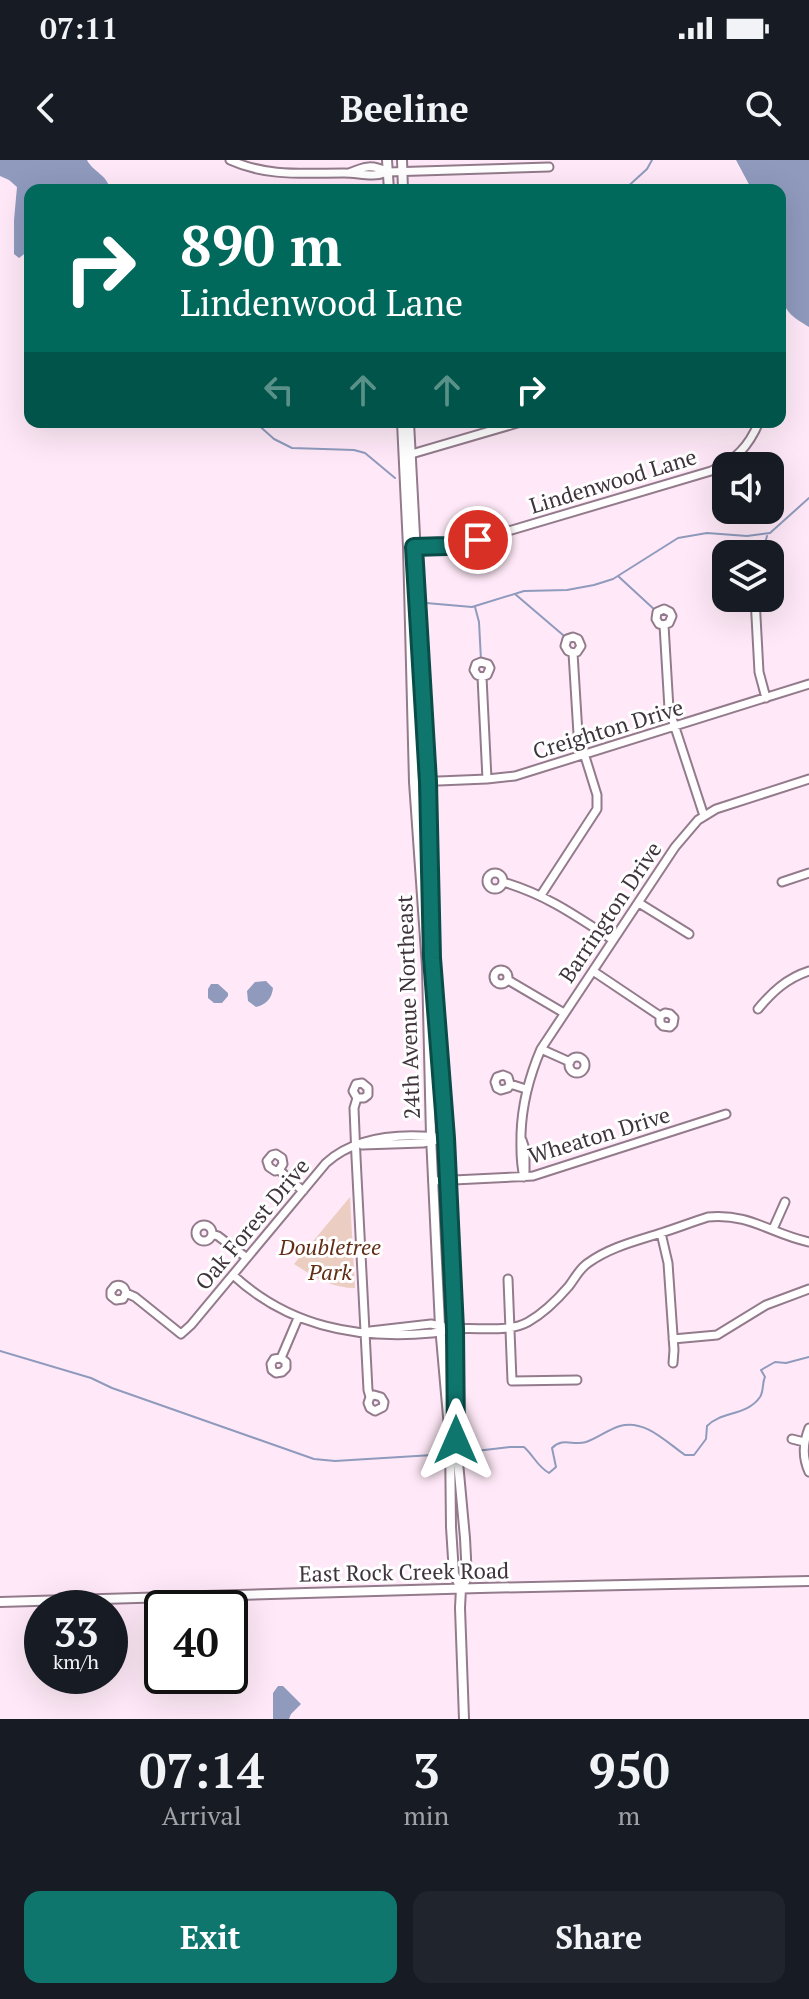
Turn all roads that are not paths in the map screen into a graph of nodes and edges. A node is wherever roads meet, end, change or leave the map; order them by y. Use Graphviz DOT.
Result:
graph roads {
  1 [pos="230,160"];
  2 [pos="387,160"];
  3 [pos="402,160"];
  4 [pos="549,167"];
  5 [pos="403,171"];
  6 [pos="388,172"];
  7 [pos="389,184"];
  8 [pos="403,184"];
  9 [pos="403,428"];
  10 [pos="409,428"];
  11 [pos="501,428"];
  12 [pos="756,428"];
  13 [pos="407,456"];
  14 [pos="411,547"];
  15 [pos="756,612"];
  16 [pos="664,625"];
  17 [pos="573,653"];
  18 [pos="482,677"];
  19 [pos="809,684"];
  20 [pos="766,698"];
  21 [pos="675,727"];
  22 [pos="584,755"];
  23 [pos="487,779"];
  24 [pos="809,779"];
  25 [pos="414,782"];
  26 [pos="428,782"];
  27 [pos="704,816"];
  28 [pos="809,873"];
  29 [pos="503,882"];
  30 [pos="782,882"];
  31 [pos="541,895"];
  32 [pos="639,903"];
  33 [pos="689,934"];
  34 [pos="613,940"];
  35 [pos="593,971"];
  36 [pos="809,971"];
  37 [pos="508,980"];
  38 [pos="758,1009"];
  39 [pos="564,1013"];
  40 [pos="660,1016"];
  41 [pos="541,1049"];
  42 [pos="570,1062"];
  43 [pos="510,1084"];
  44 [pos="526,1089"];
  45 [pos="357,1098"];
  46 [pos="726,1114"];
  47 [pos="446,1138"];
  48 [pos="431,1139"];
  49 [pos="355,1144"];
  50 [pos="279,1170"];
  51 [pos="524,1177"];
  52 [pos="433,1181"];
  53 [pos="448,1181"];
  54 [pos="303,1191"];
  55 [pos="785,1202"];
  56 [pos="773,1229"];
  57 [pos="661,1233"];
  58 [pos="212,1234"];
  59 [pos="809,1242"];
  60 [pos="247,1258"];
  61 [pos="233,1275"];
  62 [pos="508,1279"];
  63 [pos="809,1289"];
  64 [pos="126,1293"];
  65 [pos="298,1318"];
  66 [pos="510,1328"];
  67 [pos="440,1329"];
  68 [pos="455,1329"];
  69 [pos="365,1332"];
  70 [pos="673,1339"];
  71 [pos="281,1358"];
  72 [pos="673,1363"];
  73 [pos="577,1380"];
  74 [pos="370,1397"];
  75 [pos="809,1428"];
  76 [pos="453,1438"];
  77 [pos="792,1439"];
  78 [pos="804,1442"];
  79 [pos="454,1456"];
  80 [pos="809,1472"];
  81 [pos="809,1581"];
  82 [pos="461,1588"];
  83 [pos="0,1602"];
  84 [pos="464,1719"];
  1 -- 6 [label="street"];
  2 -- 6 [label="street"];
  3 -- 5 [label="street"];
  4 -- 5 [label="street"];
  5 -- 6 [label="street"];
  5 -- 8 [label="street"];
  6 -- 7 [label="street"];
  9 -- 13 [label="street, 24th Avenue Northeast"];
  10 -- 13 [label="street, 24th Avenue Northeast"];
  11 -- 13 [label="street"];
  12 -- 14 [label="street, Lindenwood Lane"];
  13 -- 14 [label="street, 24th Avenue Northeast"];
  14 -- 25 [label="street, 24th Avenue Northeast"];
  14 -- 26 [label="street, 24th Avenue Northeast"];
  15 -- 20 [label="street"];
  16 -- 21 [label="street"];
  17 -- 22 [label="street"];
  18 -- 23 [label="street"];
  19 -- 20 [label="street, Creighton Drive"];
  20 -- 21 [label="street, Creighton Drive"];
  21 -- 22 [label="street, Creighton Drive"];
  21 -- 27 [label="street"];
  22 -- 23 [label="street, Creighton Drive"];
  22 -- 31 [label="street"];
  23 -- 26 [label="street, Creighton Drive"];
  24 -- 27 [label="street, Barrington Drive"];
  25 -- 26 [label="street, Creighton Drive"];
  25 -- 48 [label="street, 24th Avenue Northeast"];
  26 -- 47 [label="street, 24th Avenue Northeast"];
  27 -- 32 [label="street, Barrington Drive"];
  28 -- 30 [label="street"];
  29 -- 31 [label="street"];
  31 -- 34 [label="street"];
  32 -- 33 [label="street"];
  32 -- 34 [label="street, Barrington Drive"];
  34 -- 35 [label="street, Barrington Drive"];
  35 -- 39 [label="street, Barrington Drive"];
  35 -- 40 [label="street"];
  36 -- 38 [label="street"];
  37 -- 39 [label="street"];
  39 -- 41 [label="street, Barrington Drive"];
  41 -- 42 [label="street"];
  41 -- 44 [label="street, Barrington Drive"];
  43 -- 44 [label="street"];
  44 -- 51 [label="street, Barrington Drive"];
  45 -- 49 [label="street"];
  46 -- 51 [label="street, Wheaton Drive"];
  47 -- 48 [label="street, Oak Forest Drive"];
  47 -- 53 [label="street, 24th Avenue Northeast"];
  48 -- 49 [label="street, Oak Forest Drive"];
  48 -- 52 [label="street, 24th Avenue Northeast"];
  49 -- 54 [label="street, Oak Forest Drive"];
  49 -- 69 [label="street"];
  50 -- 54 [label="street"];
  51 -- 53 [label="street, Wheaton Drive"];
  52 -- 53 [label="street, Wheaton Drive"];
  52 -- 67 [label="street, 24th Avenue Northeast"];
  53 -- 68 [label="street, 24th Avenue Northeast"];
  54 -- 60 [label="street, Oak Forest Drive"];
  55 -- 56 [label="street"];
  56 -- 57 [label="street"];
  56 -- 59 [label="street"];
  57 -- 66 [label="street"];
  57 -- 70 [label="street"];
  58 -- 60 [label="street"];
  60 -- 61 [label="street, Oak Forest Drive"];
  61 -- 64 [label="street, Oak Forest Drive"];
  61 -- 65 [label="street"];
  62 -- 66 [label="street"];
  63 -- 70 [label="street"];
  65 -- 69 [label="street"];
  65 -- 71 [label="street"];
  66 -- 68 [label="street"];
  66 -- 73 [label="street"];
  67 -- 68 [label="street"];
  67 -- 69 [label="street"];
  67 -- 76 [label="street, 24th Avenue Northeast"];
  68 -- 76 [label="street, 24th Avenue Northeast"];
  69 -- 74 [label="street"];
  70 -- 72 [label="street"];
  75 -- 78 [label="street"];
  76 -- 79 [label="street, 24th Avenue Northeast"];
  77 -- 78 [label="street"];
  78 -- 80 [label="street"];
  79 -- 82 [label="street, 24th Avenue Northeast"];
  79 -- 82 [label="street, 24th Avenue Northeast"];
  81 -- 82 [label="street, East Rock Creek Road"];
  82 -- 83 [label="street, East Rock Creek Road"];
  82 -- 84 [label="street, 24th Avenue Northeast"];
}
